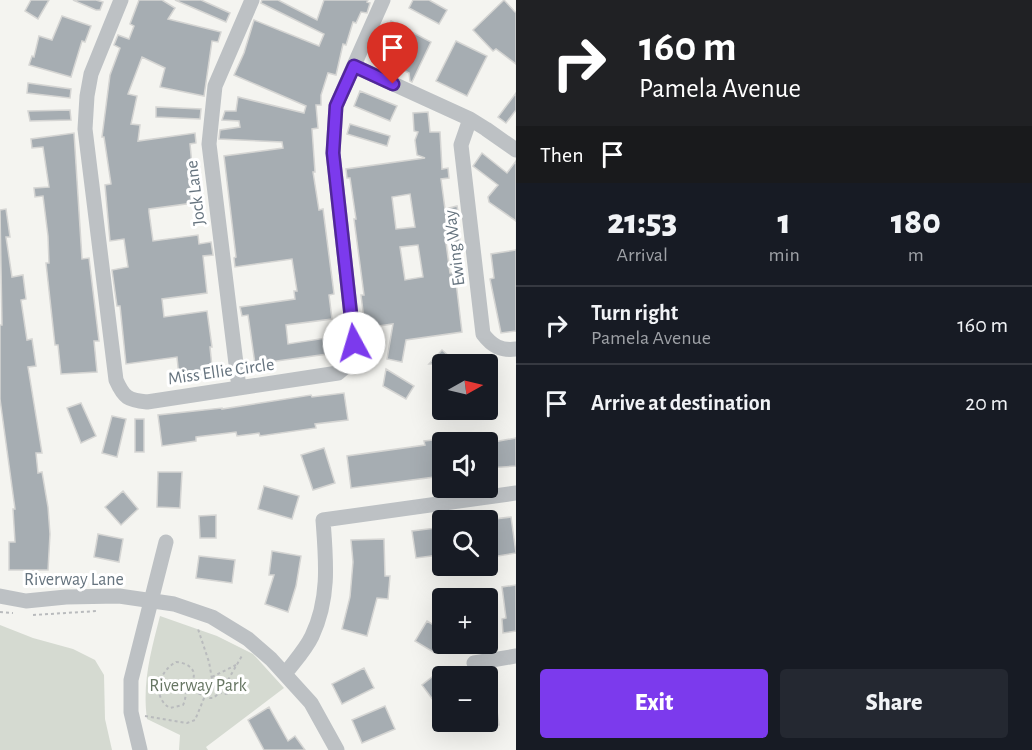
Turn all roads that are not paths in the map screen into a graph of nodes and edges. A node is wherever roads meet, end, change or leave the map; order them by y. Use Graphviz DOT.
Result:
graph roads {
  1 [pos="120,0"];
  2 [pos="252,0"];
  3 [pos="383,0"];
  4 [pos="354,66"];
  5 [pos="470,119"];
  6 [pos="516,150"];
  7 [pos="516,349"];
  8 [pos="239,388"];
  9 [pos="516,493"];
  10 [pos="166,542"];
  11 [pos="0,596"];
  12 [pos="151,601"];
  13 [pos="516,656"];
  14 [pos="474,663"];
  15 [pos="285,674"];
  16 [pos="140,750"];
  17 [pos="337,750"];
  1 -- 8 [label="street, Miss Ellie Circle"];
  2 -- 8 [label="street, Jock Lane"];
  3 -- 4 [label="street, Miss Ellie Circle"];
  4 -- 5 [label="street"];
  4 -- 8 [label="street, Miss Ellie Circle"];
  5 -- 6 [label="street"];
  5 -- 7 [label="street, Ewing Way"];
  9 -- 15 [label="street"];
  10 -- 12 [label="street"];
  11 -- 12 [label="street, Riverway Lane"];
  12 -- 15 [label="street, Riverway Lane"];
  12 -- 16 [label="street"];
  13 -- 14 [label="street"];
  15 -- 17 [label="street, Riverway Lane"];
}
